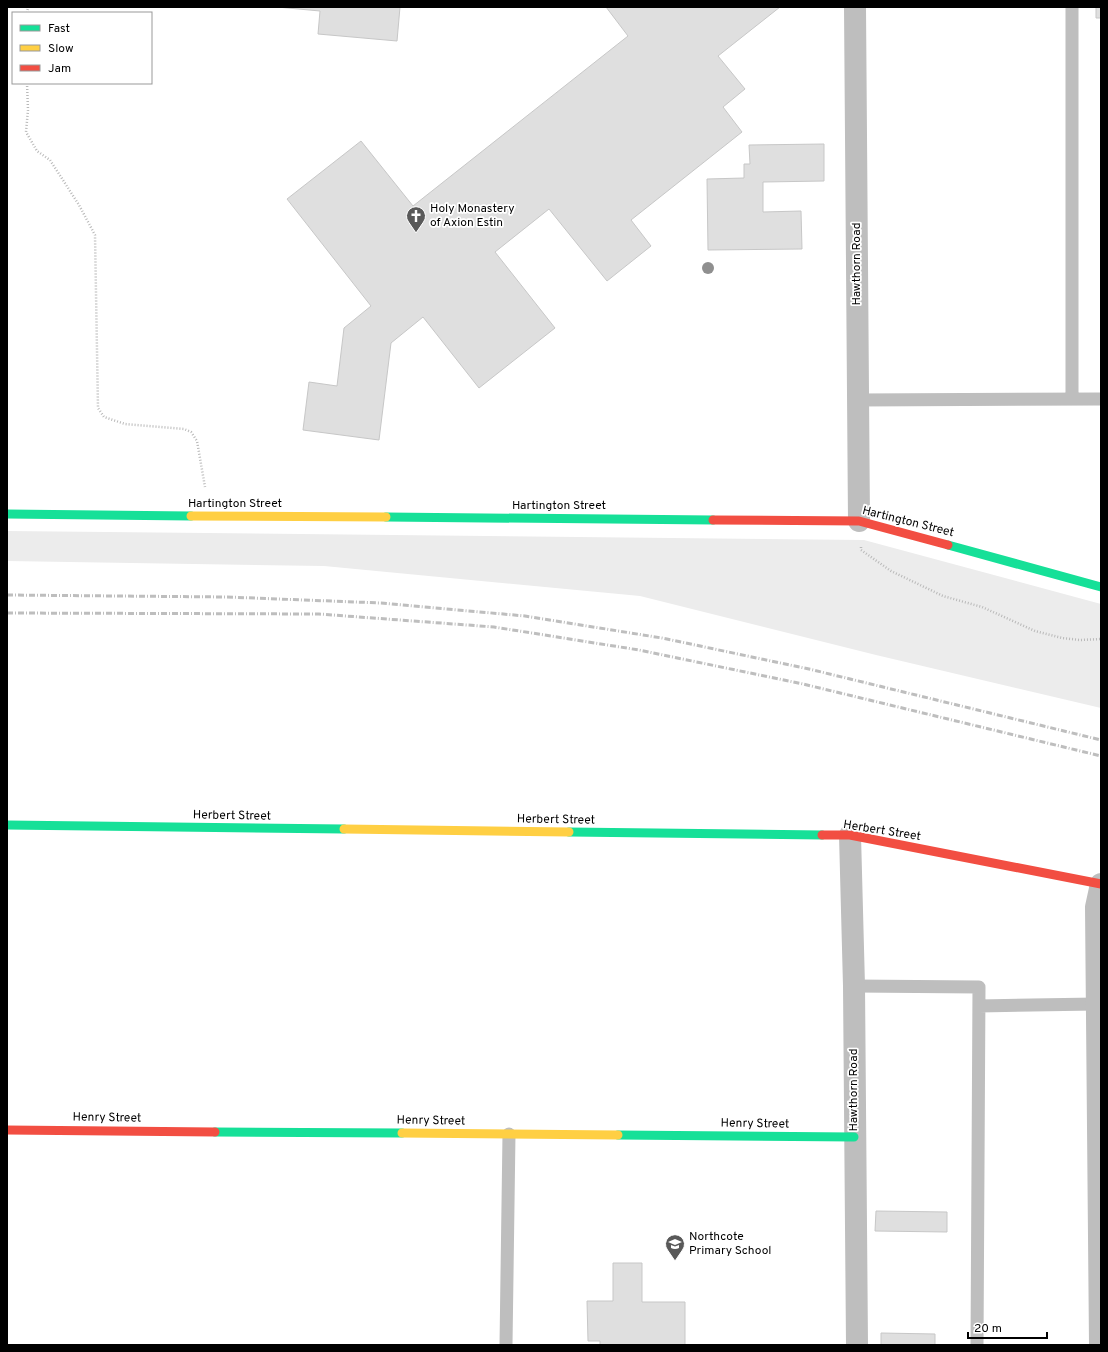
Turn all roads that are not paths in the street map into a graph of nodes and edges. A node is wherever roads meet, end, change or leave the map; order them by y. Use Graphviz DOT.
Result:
graph roads {
  1 [pos="855,7"];
  2 [pos="1072,7"];
  3 [pos="1072,399"];
  4 [pos="1101,399"];
  5 [pos="858,400"];
  6 [pos="7,514"];
  7 [pos="859,521"];
  8 [pos="1101,587"];
  9 [pos="7,825"];
  10 [pos="850,836"];
  11 [pos="1101,884"];
  12 [pos="854,986"];
  13 [pos="1096,1004"];
  14 [pos="979,1006"];
  15 [pos="1099,1028"];
  16 [pos="7,1130"];
  17 [pos="509,1134"];
  18 [pos="854,1137"];
  19 [pos="506,1345"];
  20 [pos="857,1345"];
  21 [pos="977,1345"];
  22 [pos="1100,1345"];
  1 -- 5 [label="street, Hawthorn Road"];
  2 -- 3 [label="lane"];
  3 -- 4 [label="lane"];
  3 -- 5 [label="lane"];
  5 -- 7 [label="street, Hawthorn Road"];
  6 -- 7 [label="street, Hartington Street"];
  7 -- 8 [label="street, Hartington Street"];
  9 -- 10 [label="street, Herbert Street"];
  10 -- 11 [label="street, Herbert Street"];
  10 -- 12 [label="street, Hawthorn Road"];
  11 -- 13 [label="street"];
  12 -- 14 [label="lane"];
  12 -- 18 [label="street, Hawthorn Road"];
  13 -- 14 [label="lane"];
  13 -- 15 [label="street"];
  14 -- 21 [label="lane"];
  15 -- 22 [label="street"];
  16 -- 17 [label="street, Henry Street"];
  17 -- 18 [label="street, Henry Street"];
  17 -- 19 [label="lane"];
  18 -- 20 [label="street, Hawthorn Road"];
}
